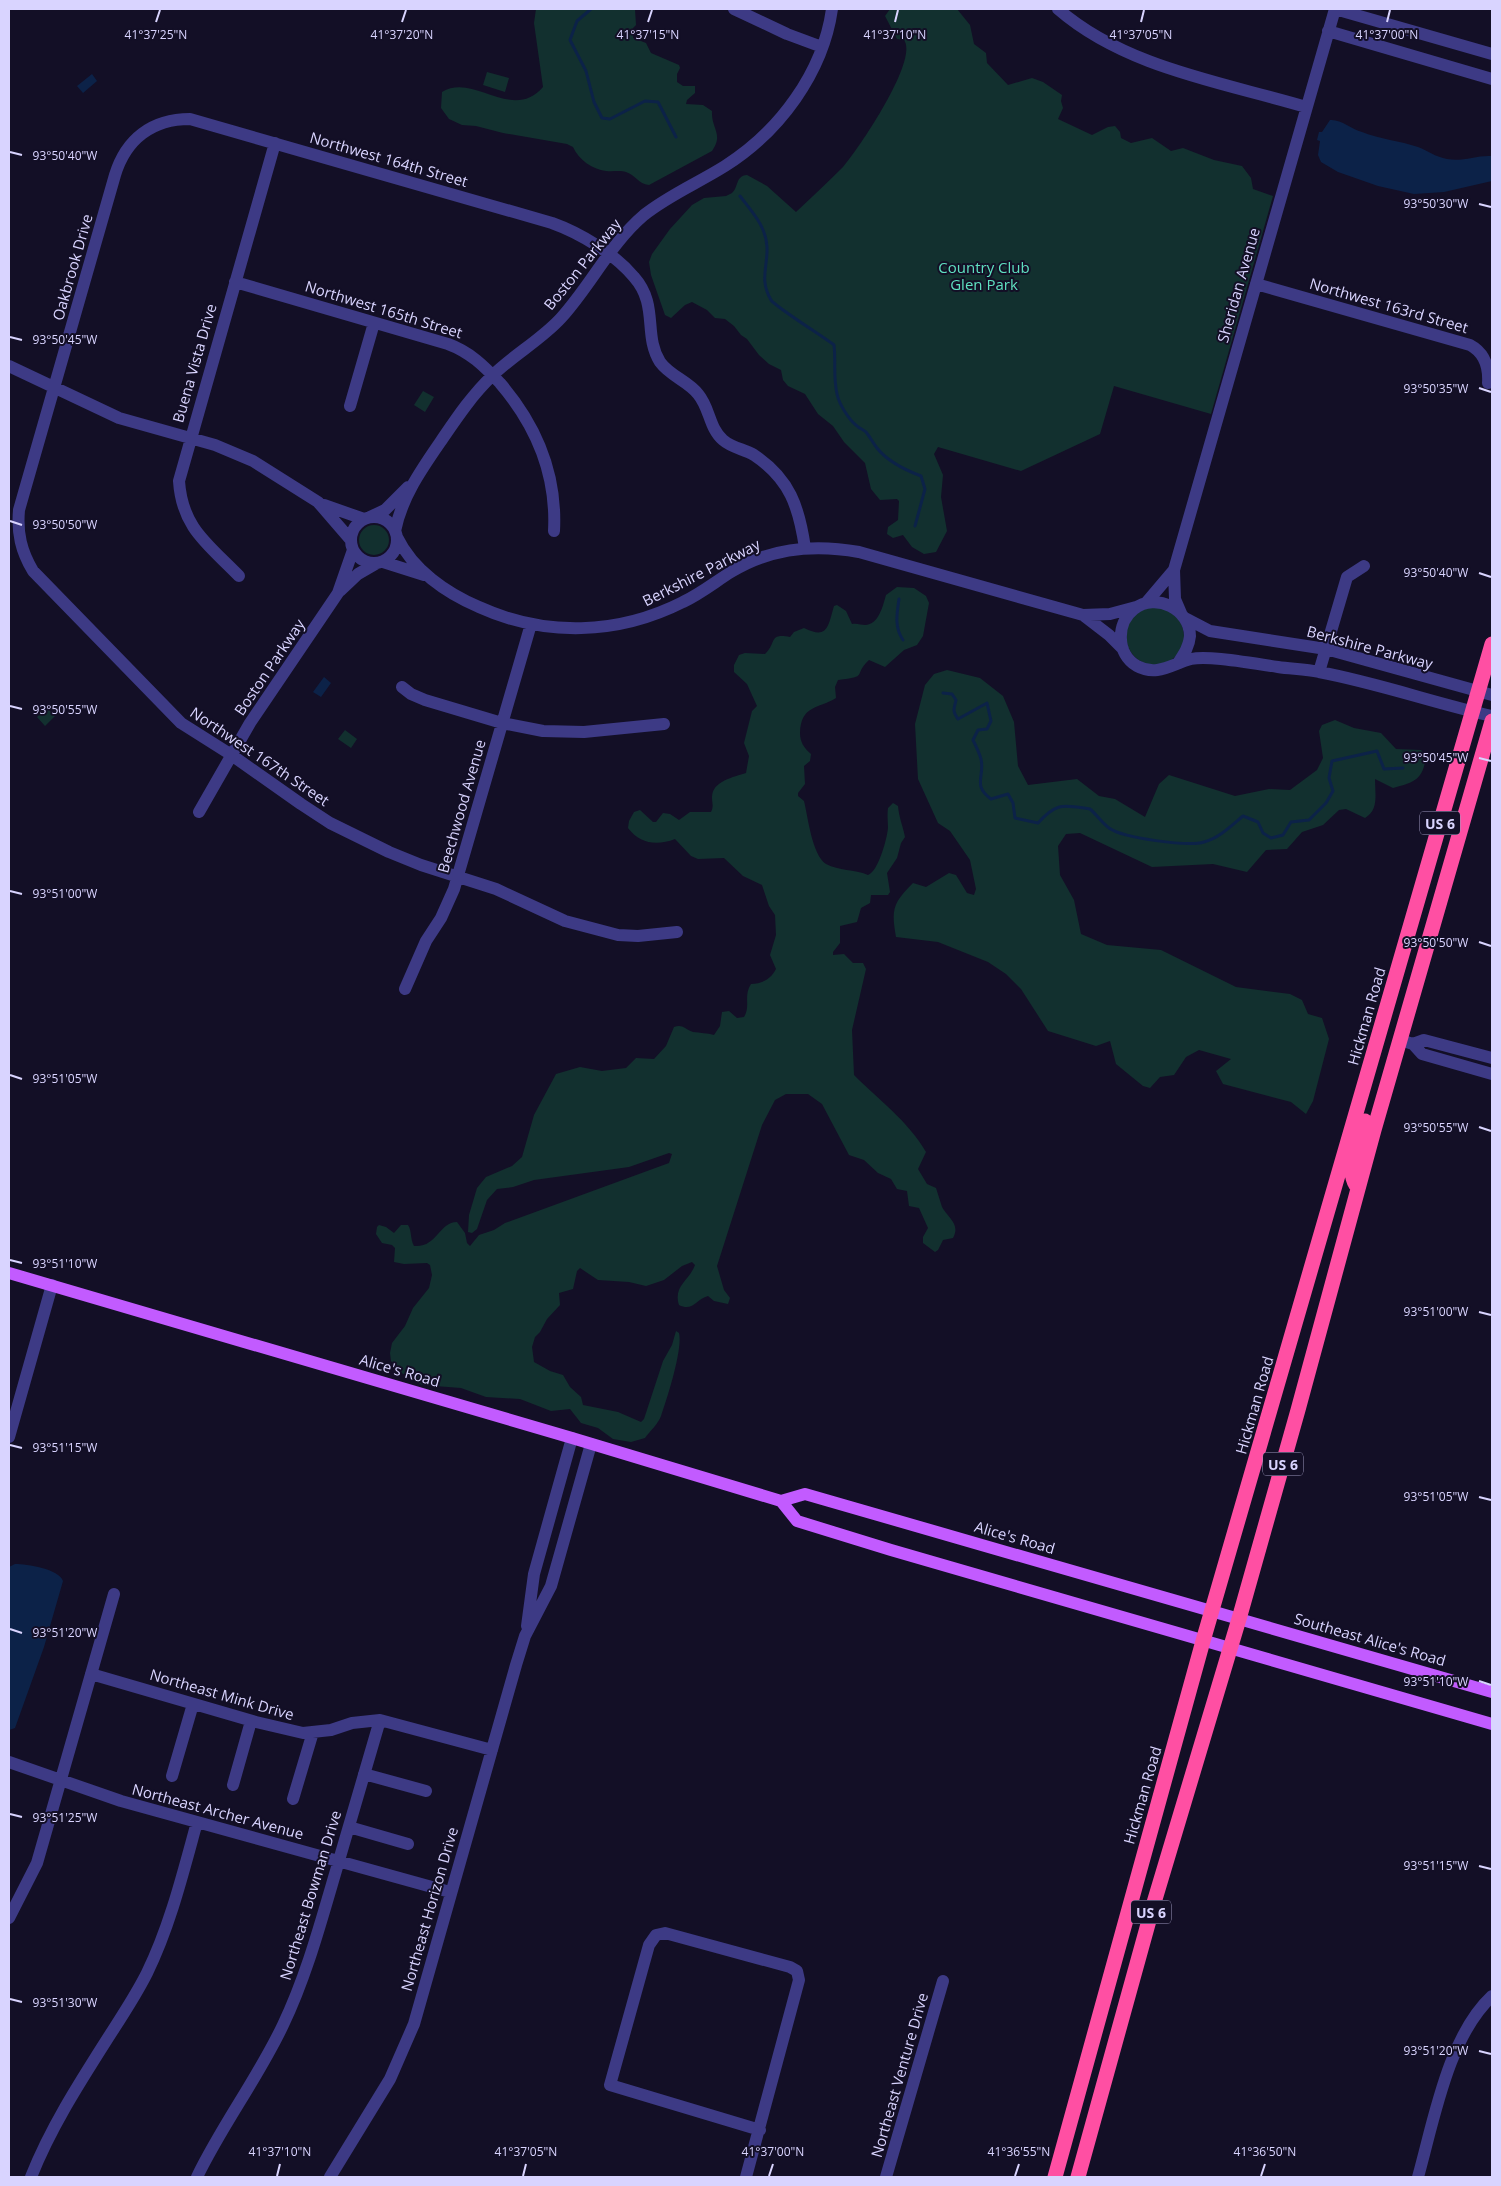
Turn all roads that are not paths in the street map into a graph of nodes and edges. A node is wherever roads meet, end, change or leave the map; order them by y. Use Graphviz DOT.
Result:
graph roads {
  1 [pos="734,9"];
  2 [pos="832,9"];
  3 [pos="1058,9"];
  4 [pos="1335,9"];
  5 [pos="1328,31"];
  6 [pos="822,47"];
  7 [pos="1492,54"];
  8 [pos="1492,79"];
  9 [pos="1306,107"];
  10 [pos="154,126"];
  11 [pos="275,143"];
  12 [pos="608,254"];
  13 [pos="235,282"];
  14 [pos="1256,284"];
  15 [pos="374,322"];
  16 [pos="9,366"];
  17 [pos="492,375"];
  18 [pos="1488,383"];
  19 [pos="54,387"];
  20 [pos="350,406"];
  21 [pos="190,438"];
  22 [pos="414,481"];
  23 [pos="318,502"];
  24 [pos="367,518"];
  25 [pos="554,531"];
  26 [pos="396,534"];
  27 [pos="351,544"];
  28 [pos="21,546"];
  29 [pos="805,548"];
  30 [pos="380,562"];
  31 [pos="1364,566"];
  32 [pos="1174,570"];
  33 [pos="239,576"];
  34 [pos="427,576"];
  35 [pos="338,593"];
  36 [pos="1141,605"];
  37 [pos="1083,615"];
  38 [pos="1183,616"];
  39 [pos="530,624"];
  40 [pos="1492,644"];
  41 [pos="1123,649"];
  42 [pos="1326,649"];
  43 [pos="1178,663"];
  44 [pos="1319,672"];
  45 [pos="402,687"];
  46 [pos="1487,694"];
  47 [pos="1473,712"];
  48 [pos="1492,716"];
  49 [pos="1492,721"];
  50 [pos="502,723"];
  51 [pos="664,724"];
  52 [pos="230,754"];
  53 [pos="199,812"];
  54 [pos="1428,866"];
  55 [pos="458,877"];
  56 [pos="677,932"];
  57 [pos="405,989"];
  58 [pos="1381,1029"];
  59 [pos="1406,1042"];
  60 [pos="1492,1058"];
  61 [pos="1492,1074"];
  62 [pos="1358,1188"];
  63 [pos="9,1273"];
  64 [pos="52,1286"];
  65 [pos="9,1438"];
  66 [pos="572,1438"];
  67 [pos="591,1444"];
  68 [pos="781,1502"];
  69 [pos="114,1594"];
  70 [pos="1212,1611"];
  71 [pos="1239,1619"];
  72 [pos="525,1636"];
  73 [pos="1204,1641"];
  74 [pos="1230,1648"];
  75 [pos="91,1674"];
  76 [pos="1492,1692"];
  77 [pos="193,1704"];
  78 [pos="380,1720"];
  79 [pos="251,1721"];
  80 [pos="1492,1724"];
  81 [pos="313,1732"];
  82 [pos="492,1750"];
  83 [pos="9,1762"];
  84 [pos="364,1774"];
  85 [pos="172,1776"];
  86 [pos="60,1781"];
  87 [pos="233,1785"];
  88 [pos="426,1791"];
  89 [pos="293,1799"];
  90 [pos="197,1822"];
  91 [pos="349,1826"];
  92 [pos="408,1844"];
  93 [pos="338,1862"];
  94 [pos="450,1892"];
  95 [pos="9,1918"];
  96 [pos="943,1981"];
  97 [pos="1492,1996"];
  98 [pos="760,2130"];
  99 [pos="31,2177"];
  100 [pos="197,2177"];
  101 [pos="330,2177"];
  102 [pos="746,2177"];
  103 [pos="886,2177"];
  104 [pos="1054,2177"];
  105 [pos="1078,2177"];
  106 [pos="1418,2177"];
  1 -- 6 [label="street"];
  2 -- 6 [label="street, Boston Parkway"];
  3 -- 9 [label="street"];
  4 -- 5 [label="street, Sheridan Avenue"];
  4 -- 7 [label="street"];
  5 -- 8 [label="street"];
  5 -- 9 [label="street, Sheridan Avenue"];
  6 -- 12 [label="street, Boston Parkway"];
  9 -- 14 [label="street, Sheridan Avenue"];
  10 -- 11 [label="street, Northwest 164th Street"];
  10 -- 19 [label="street, Oakbrook Drive"];
  11 -- 12 [label="street, Northwest 164th Street"];
  11 -- 13 [label="street, Buena Vista Drive"];
  12 -- 17 [label="street, Boston Parkway"];
  12 -- 29 [label="street, Northwest 164th Street"];
  13 -- 15 [label="street, Northwest 165th Street"];
  13 -- 21 [label="street, Buena Vista Drive"];
  14 -- 18 [label="street, Northwest 163rd Street"];
  14 -- 32 [label="street, Sheridan Avenue"];
  15 -- 17 [label="street, Northwest 165th Street"];
  15 -- 20 [label="street"];
  16 -- 19 [label="street"];
  17 -- 22 [label="street, Boston Parkway"];
  17 -- 25 [label="street, Northwest 165th Street"];
  19 -- 21 [label="street"];
  19 -- 28 [label="street, Oakbrook Drive"];
  21 -- 23 [label="street"];
  21 -- 33 [label="street, Buena Vista Drive"];
  22 -- 24 [label="street, Boston Parkway"];
  22 -- 26 [label="street, Boston Parkway"];
  23 -- 24 [label="street"];
  23 -- 27 [label="street"];
  24 -- 26 [label="street"];
  24 -- 27 [label="street"];
  26 -- 30 [label="street"];
  26 -- 34 [label="street, Berkshire Parkway"];
  27 -- 30 [label="street"];
  27 -- 35 [label="street, Boston Parkway"];
  28 -- 52 [label="street, Northwest 167th Street"];
  29 -- 37 [label="street, Berkshire Parkway"];
  29 -- 39 [label="street, Berkshire Parkway"];
  30 -- 34 [label="street, Berkshire Parkway"];
  30 -- 35 [label="street, Boston Parkway"];
  31 -- 42 [label="street"];
  32 -- 36 [label="street, Sheridan Avenue"];
  32 -- 38 [label="street, Sheridan Avenue"];
  34 -- 39 [label="street, Berkshire Parkway"];
  35 -- 52 [label="street, Boston Parkway"];
  36 -- 37 [label="street, Berkshire Parkway"];
  36 -- 38 [label="street"];
  36 -- 41 [label="street"];
  37 -- 41 [label="street, Berkshire Parkway"];
  38 -- 42 [label="street, Berkshire Parkway"];
  38 -- 43 [label="street"];
  39 -- 50 [label="street, Beechwood Avenue"];
  40 -- 46 [label="highway, Hickman Road / US 6"];
  41 -- 43 [label="street"];
  42 -- 44 [label="street"];
  42 -- 46 [label="street, Berkshire Parkway"];
  43 -- 44 [label="street"];
  44 -- 47 [label="street"];
  45 -- 50 [label="street"];
  46 -- 47 [label="highway, Hickman Road / US 6"];
  47 -- 48 [label="street"];
  47 -- 54 [label="highway, Hickman Road / US 6"];
  49 -- 59 [label="highway, US 6"];
  50 -- 51 [label="street"];
  50 -- 55 [label="street, Beechwood Avenue"];
  52 -- 53 [label="street, Boston Parkway"];
  52 -- 55 [label="street, Northwest 167th Street"];
  54 -- 58 [label="highway, Hickman Road / US 6"];
  54 -- 59 [label="highway"];
  55 -- 56 [label="street, Northwest 167th Street"];
  55 -- 57 [label="street, Beechwood Avenue"];
  58 -- 62 [label="highway"];
  58 -- 70 [label="highway, Hickman Road / US 6"];
  59 -- 60 [label="street"];
  59 -- 61 [label="street"];
  59 -- 62 [label="highway, US 6"];
  62 -- 71 [label="highway, US 6"];
  63 -- 64 [label="main road, Alice's Road"];
  64 -- 65 [label="street"];
  64 -- 66 [label="main road, Alice's Road"];
  66 -- 67 [label="main road, Alice's Road"];
  66 -- 72 [label="street, Northeast Horizon Drive"];
  67 -- 68 [label="main road, Alice's Road"];
  67 -- 72 [label="street, Northeast Horizon Drive"];
  68 -- 70 [label="main road, Alice's Road"];
  68 -- 73 [label="main road"];
  69 -- 75 [label="street"];
  70 -- 71 [label="main road, Alice's Road"];
  70 -- 73 [label="highway, Hickman Road / US 6"];
  71 -- 74 [label="highway, US 6"];
  71 -- 76 [label="main road, Southeast Alice's Road"];
  72 -- 82 [label="street, Northeast Horizon Drive"];
  73 -- 74 [label="main road"];
  73 -- 104 [label="highway, Hickman Road / US 6"];
  74 -- 80 [label="main road"];
  74 -- 105 [label="highway, US 6"];
  75 -- 77 [label="street, Northeast Mink Drive"];
  75 -- 86 [label="street"];
  77 -- 79 [label="street, Northeast Mink Drive"];
  77 -- 85 [label="street"];
  78 -- 81 [label="street, Northeast Mink Drive"];
  78 -- 82 [label="street, Northeast Mink Drive"];
  78 -- 84 [label="street, Northeast Bowman Drive"];
  79 -- 81 [label="street, Northeast Mink Drive"];
  79 -- 87 [label="street"];
  81 -- 89 [label="street"];
  82 -- 94 [label="street, Northeast Horizon Drive"];
  83 -- 86 [label="street, Northeast Archer Avenue"];
  84 -- 88 [label="street"];
  84 -- 91 [label="street, Northeast Bowman Drive"];
  86 -- 90 [label="street, Northeast Archer Avenue"];
  86 -- 95 [label="street"];
  90 -- 93 [label="street, Northeast Archer Avenue"];
  90 -- 99 [label="street"];
  91 -- 92 [label="street"];
  91 -- 93 [label="street, Northeast Bowman Drive"];
  93 -- 94 [label="street, Northeast Archer Avenue"];
  93 -- 100 [label="street, Northeast Bowman Drive"];
  94 -- 101 [label="street, Northeast Horizon Drive"];
  96 -- 103 [label="street, Northeast Venture Drive"];
  97 -- 106 [label="street"];
  98 -- 98 [label="street"];
  98 -- 102 [label="street"];
}
